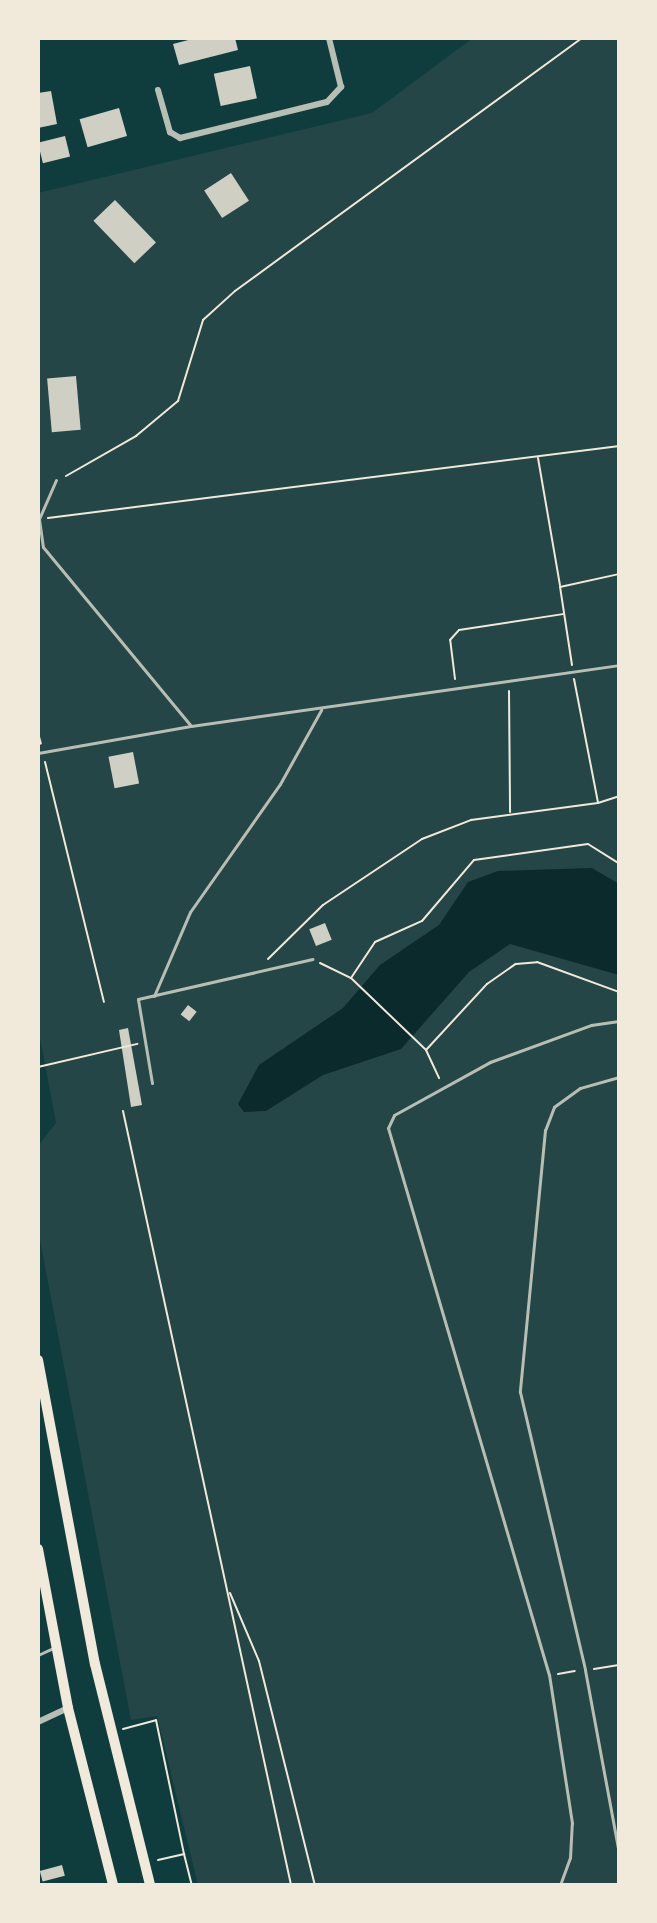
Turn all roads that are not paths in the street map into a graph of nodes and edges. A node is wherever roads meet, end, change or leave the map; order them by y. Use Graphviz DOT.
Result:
graph roads {
  1 [pos="329,38"];
  2 [pos="158,90"];
  3 [pos="56,480"];
  4 [pos="39,519"];
  5 [pos="619,665"];
  6 [pos="322,708"];
  7 [pos="191,726"];
  8 [pos="40,753"];
  9 [pos="312,959"];
  10 [pos="154,996"];
  11 [pos="619,1021"];
  12 [pos="619,1077"];
  13 [pos="152,1083"];
  14 [pos="38,1360"];
  15 [pos="38,1549"];
  16 [pos="56,1647"];
  17 [pos="38,1655"];
  18 [pos="68,1708"];
  19 [pos="38,1722"];
  20 [pos="619,1854"];
  21 [pos="113,1885"];
  22 [pos="150,1885"];
  23 [pos="560,1885"];
  1 -- 2 [label="street"];
  3 -- 4 [label="lane"];
  4 -- 7 [label="lane"];
  5 -- 6 [label="lane"];
  6 -- 7 [label="lane"];
  6 -- 10 [label="lane"];
  7 -- 8 [label="lane"];
  9 -- 10 [label="lane"];
  10 -- 13 [label="lane"];
  11 -- 23 [label="lane"];
  12 -- 20 [label="lane"];
  14 -- 22 [label="main road"];
  15 -- 16 [label="main road"];
  16 -- 17 [label="lane"];
  16 -- 18 [label="main road"];
  18 -- 19 [label="street"];
  18 -- 21 [label="main road"];
}
